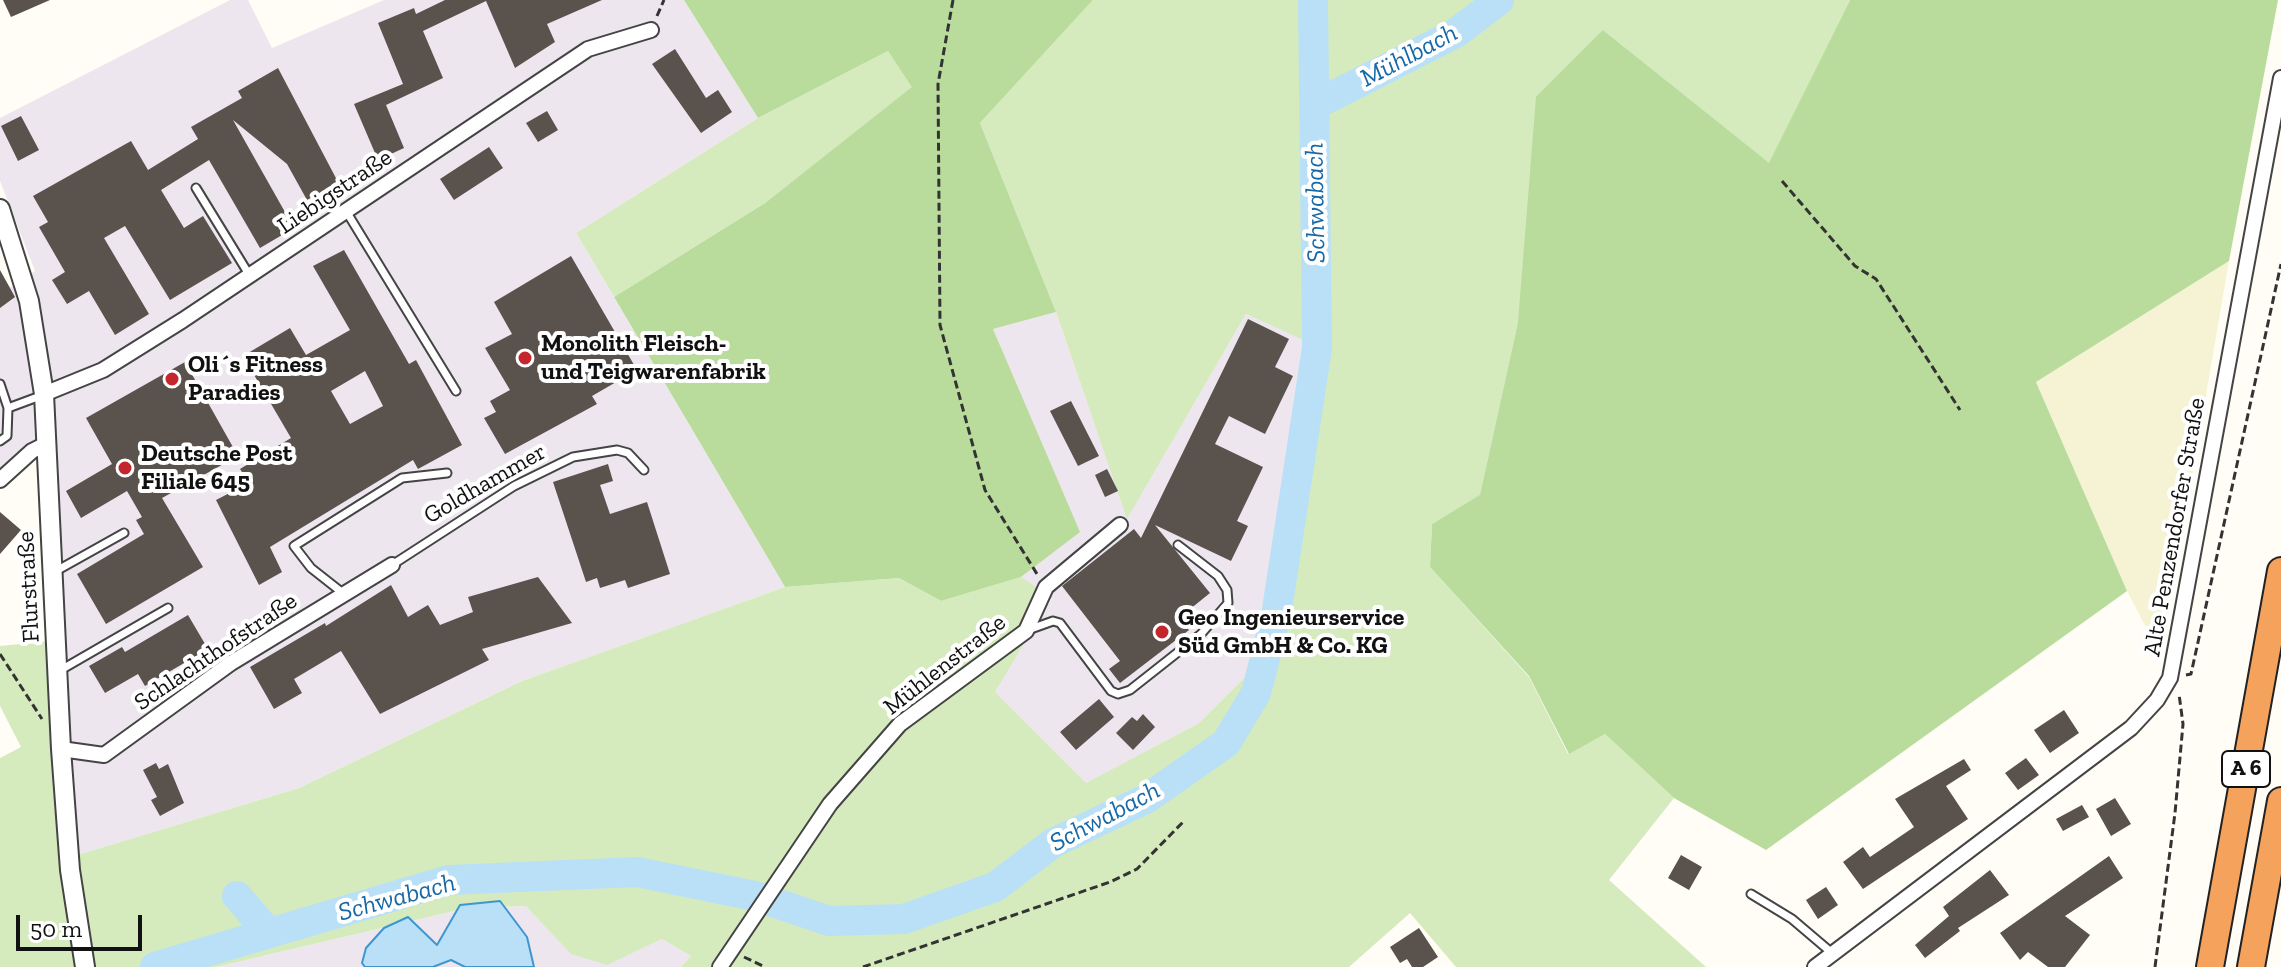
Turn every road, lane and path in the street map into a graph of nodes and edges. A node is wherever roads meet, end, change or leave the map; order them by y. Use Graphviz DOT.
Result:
graph roads {
  1 [pos="953,0"];
  2 [pos="651,30"];
  3 [pos="2281,78"];
  4 [pos="1782,181"];
  5 [pos="196,188"];
  6 [pos="0,209"];
  7 [pos="346,211"];
  8 [pos="2281,264"];
  9 [pos="250,276"];
  10 [pos="0,384"];
  11 [pos="456,391"];
  12 [pos="44,394"];
  13 [pos="8,408"];
  14 [pos="1960,410"];
  15 [pos="0,441"];
  16 [pos="46,444"];
  17 [pos="644,470"];
  18 [pos="447,473"];
  19 [pos="0,480"];
  20 [pos="1120,525"];
  21 [pos="124,533"];
  22 [pos="1178,545"];
  23 [pos="392,565"];
  24 [pos="2281,571"];
  25 [pos="52,574"];
  26 [pos="1046,587"];
  27 [pos="344,594"];
  28 [pos="168,608"];
  29 [pos="1026,631"];
  30 [pos="0,654"];
  31 [pos="57,672"];
  32 [pos="2170,678"];
  33 [pos="61,749"];
  34 [pos="2281,801"];
  35 [pos="1183,822"];
  36 [pos="1751,894"];
  37 [pos="733,952"];
  38 [pos="1834,954"];
  39 [pos="84,965"];
  40 [pos="720,967"];
  41 [pos="765,967"];
  42 [pos="863,967"];
  43 [pos="1815,967"];
  44 [pos="2155,967"];
  45 [pos="2210,967"];
  46 [pos="2251,967"];
  1 -- 26 [label="path"];
  2 -- 7 [label="street, Liebigstraße"];
  3 -- 32 [label="street, Alte Penzendorfer Straße"];
  4 -- 14 [label="path"];
  5 -- 9 [label="lane"];
  6 -- 12 [label="street, Flurstraße"];
  7 -- 9 [label="street, Liebigstraße"];
  7 -- 11 [label="lane"];
  8 -- 32 [label="path"];
  9 -- 12 [label="street, Liebigstraße"];
  10 -- 13 [label="lane"];
  12 -- 13 [label="lane"];
  12 -- 16 [label="street, Flurstraße"];
  13 -- 15 [label="lane"];
  16 -- 19 [label="street"];
  16 -- 25 [label="street, Flurstraße"];
  17 -- 23 [label="lane, Goldhammer"];
  18 -- 27 [label="lane"];
  20 -- 26 [label="street, Mühlenstraße"];
  21 -- 25 [label="lane"];
  22 -- 29 [label="lane"];
  23 -- 27 [label="street, Schlachthofstraße"];
  24 -- 45 [label="highway, A 6"];
  25 -- 31 [label="street, Flurstraße"];
  26 -- 29 [label="street, Mühlenstraße"];
  27 -- 33 [label="street, Schlachthofstraße"];
  28 -- 31 [label="lane"];
  29 -- 37 [label="street, Mühlenstraße"];
  30 -- 33 [label="path"];
  31 -- 33 [label="street, Flurstraße"];
  32 -- 38 [label="street, Alte Penzendorfer Straße"];
  32 -- 44 [label="path"];
  33 -- 39 [label="street, Flurstraße"];
  34 -- 46 [label="highway, A 6"];
  35 -- 42 [label="path"];
  36 -- 38 [label="lane"];
  37 -- 40 [label="street, Mühlenstraße"];
  37 -- 41 [label="path"];
  38 -- 43 [label="street, Alte Penzendorfer Straße"];
}
